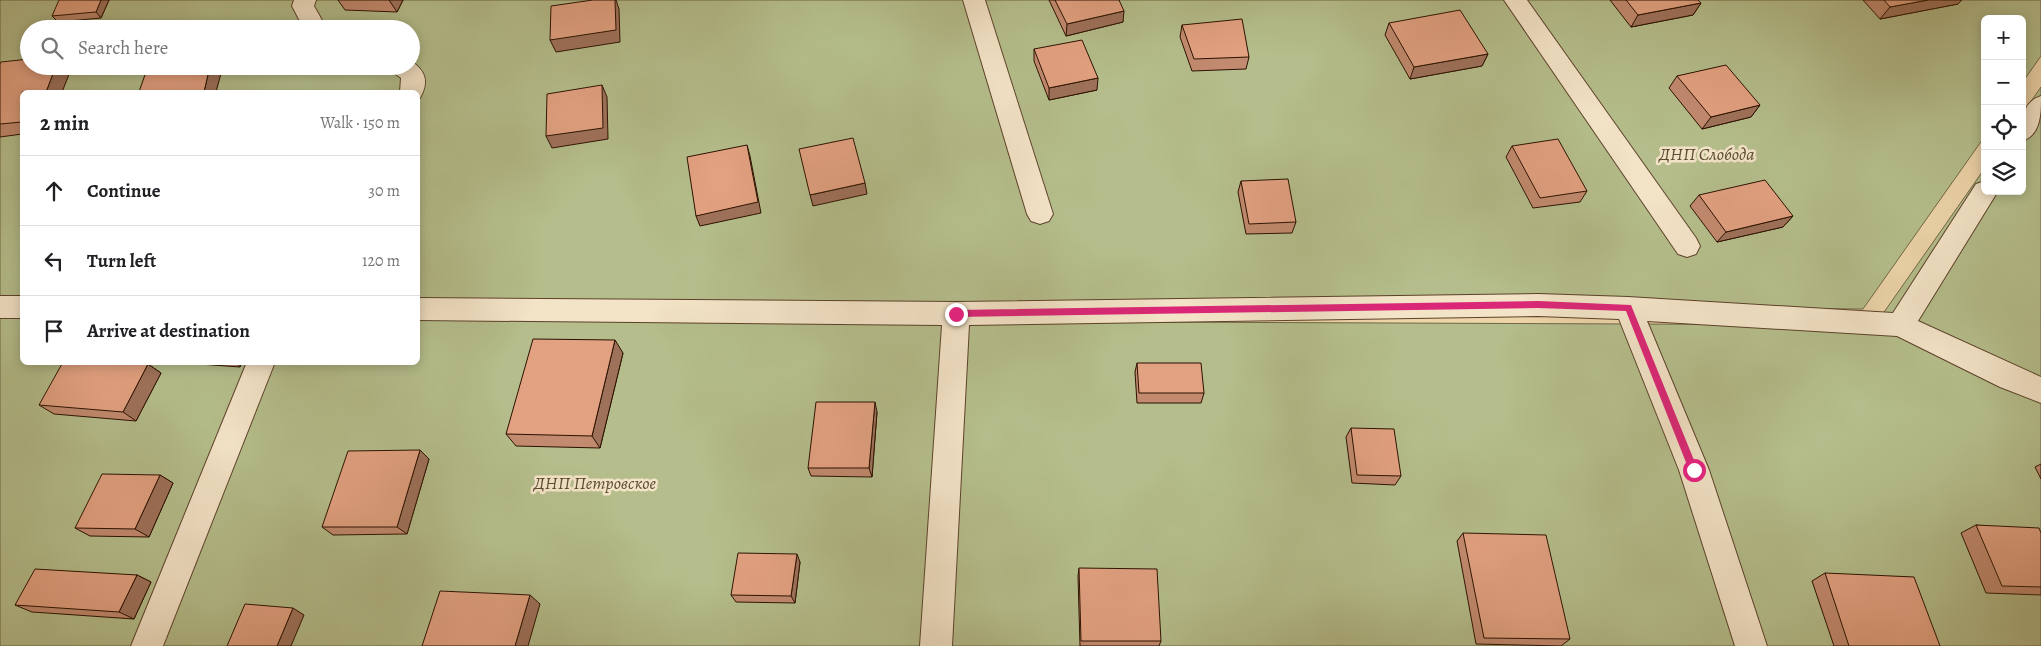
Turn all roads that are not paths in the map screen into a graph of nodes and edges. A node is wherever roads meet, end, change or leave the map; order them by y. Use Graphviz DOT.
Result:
graph roads {
  1 [pos="305,0"];
  2 [pos="974,0"];
  3 [pos="1515,0"];
  4 [pos="311,20"];
  5 [pos="413,75"];
  6 [pos="412,90"];
  7 [pos="2041,105"];
  8 [pos="2026,126"];
  9 [pos="1982,195"];
  10 [pos="1040,214"];
  11 [pos="1687,246"];
  12 [pos="0,307"];
  13 [pos="20,307"];
  14 [pos="1628,308"];
  15 [pos="420,309"];
  16 [pos="956,314"];
  17 [pos="1900,325"];
  18 [pos="260,365"];
  19 [pos="2041,390"];
  20 [pos="147,646"];
  21 [pos="936,646"];
  22 [pos="1751,646"];
  1 -- 4 [label="street"];
  2 -- 10 [label="street"];
  3 -- 11 [label="street"];
  5 -- 6 [label="street"];
  7 -- 8 [label="street"];
  9 -- 17 [label="street"];
  12 -- 13 [label="street"];
  14 -- 16 [label="street"];
  14 -- 17 [label="street"];
  14 -- 22 [label="street"];
  15 -- 16 [label="street"];
  16 -- 21 [label="street"];
  17 -- 19 [label="street"];
  18 -- 20 [label="street"];
}
